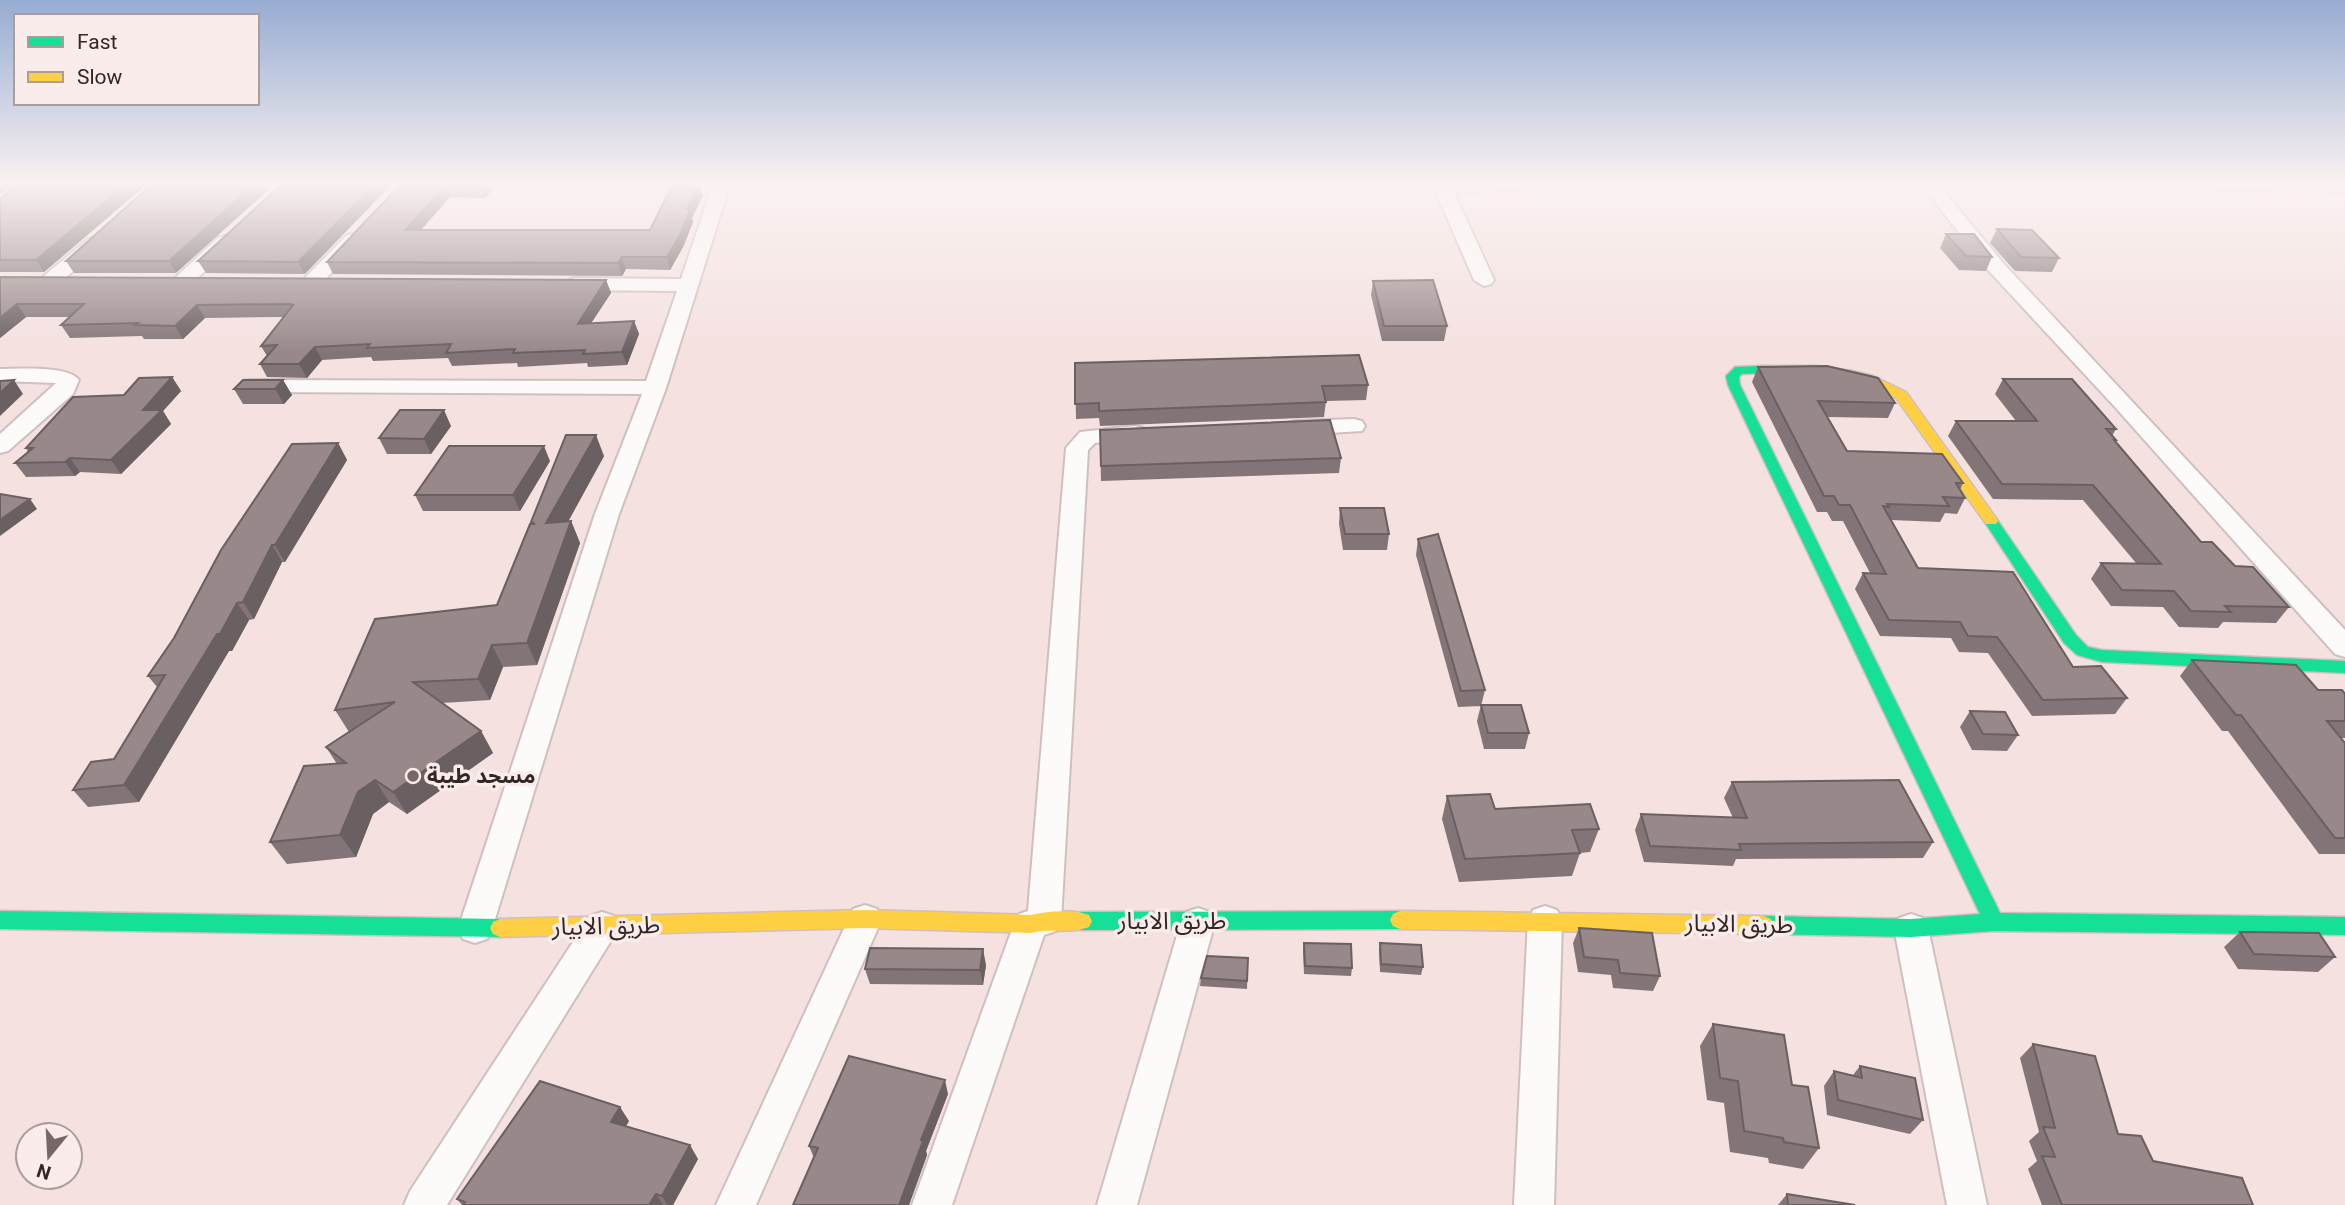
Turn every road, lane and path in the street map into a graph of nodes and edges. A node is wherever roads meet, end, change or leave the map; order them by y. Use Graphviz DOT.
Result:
graph roads {
  1 [pos="98,240"];
  2 [pos="225,240"];
  3 [pos="352,240"];
  4 [pos="703,240"];
  5 [pos="1467,240"];
  6 [pos="1974,240"];
  7 [pos="1485,279"];
  8 [pos="51,280"];
  9 [pos="26,281"];
  10 [pos="78,281"];
  11 [pos="176,281"];
  12 [pos="209,281"];
  13 [pos="286,282"];
  14 [pos="312,282"];
  15 [pos="340,282"];
  16 [pos="548,284"];
  17 [pos="687,285"];
  18 [pos="0,375"];
  19 [pos="250,386"];
  20 [pos="655,388"];
  21 [pos="1354,426"];
  22 [pos="1273,429"];
  23 [pos="1166,432"];
  24 [pos="0,446"];
  25 [pos="2345,647"];
  26 [pos="2345,667"];
  27 [pos="865,919"];
  28 [pos="0,920"];
  29 [pos="1545,920"];
  30 [pos="1038,922"];
  31 [pos="1198,922"];
  32 [pos="1994,922"];
  33 [pos="602,926"];
  34 [pos="2345,926"];
  35 [pos="1911,928"];
  36 [pos="475,929"];
  37 [pos="424,1205"];
  38 [pos="736,1205"];
  39 [pos="932,1205"];
  40 [pos="1117,1205"];
  41 [pos="1534,1205"];
  42 [pos="1967,1205"];
  1 -- 8 [label="street"];
  2 -- 11 [label="street"];
  3 -- 14 [label="street"];
  4 -- 17 [label="street"];
  5 -- 7 [label="street"];
  6 -- 25 [label="street"];
  8 -- 9 [label="street"];
  8 -- 10 [label="street"];
  11 -- 12 [label="street"];
  13 -- 14 [label="street"];
  14 -- 15 [label="street"];
  16 -- 17 [label="street"];
  17 -- 20 [label="street"];
  18 -- 24 [label="street"];
  19 -- 20 [label="street"];
  20 -- 36 [label="street"];
  21 -- 22 [label="street"];
  23 -- 30 [label="street"];
  26 -- 32 [label="main road"];
  27 -- 30 [label="main road, طريق الابيار"];
  27 -- 33 [label="main road, طريق الابيار"];
  27 -- 38 [label="street"];
  28 -- 36 [label="main road, طريق الابيار"];
  29 -- 31 [label="main road, طريق الابيار"];
  29 -- 35 [label="main road, طريق الابيار"];
  29 -- 41 [label="street"];
  30 -- 31 [label="main road, طريق الابيار"];
  30 -- 39 [label="street"];
  31 -- 40 [label="street"];
  32 -- 34 [label="main road, طريق الابيار"];
  32 -- 35 [label="main road, طريق الابيار"];
  33 -- 36 [label="main road, طريق الابيار"];
  33 -- 37 [label="street"];
  35 -- 42 [label="street"];
}
